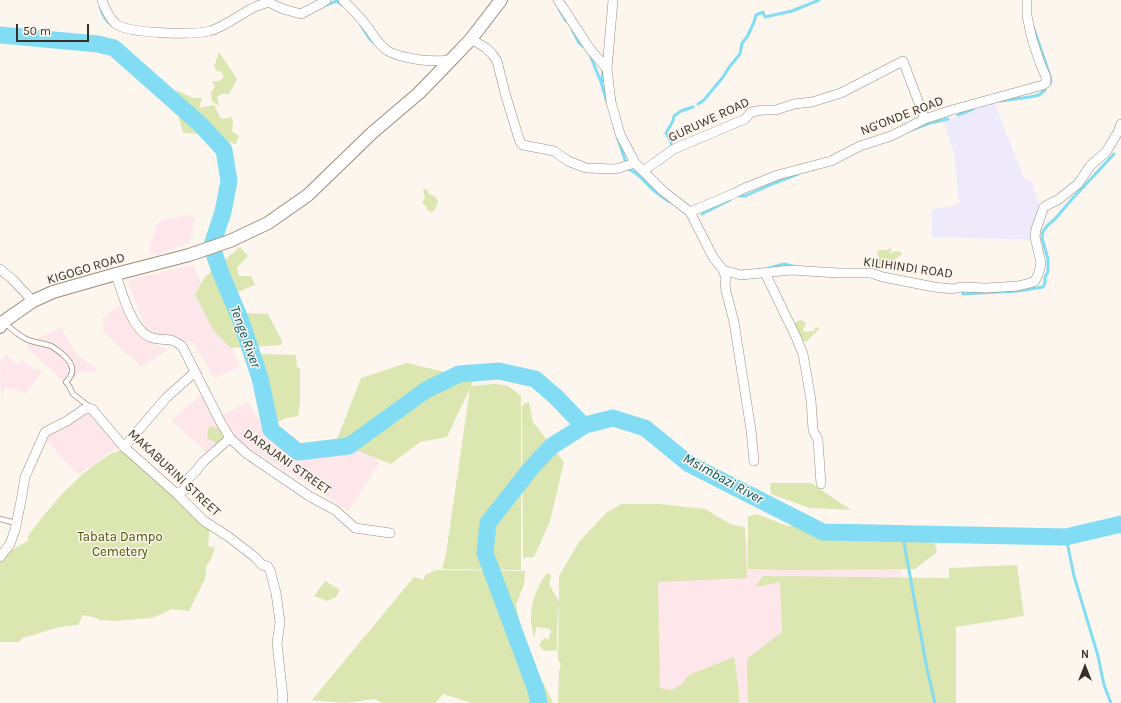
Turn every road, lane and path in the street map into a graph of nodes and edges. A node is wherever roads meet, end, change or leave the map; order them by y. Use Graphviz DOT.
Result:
graph roads {
  1 [pos="102,0"];
  2 [pos="326,0"];
  3 [pos="343,0"];
  4 [pos="501,0"];
  5 [pos="558,0"];
  6 [pos="613,0"];
  7 [pos="1027,0"];
  8 [pos="471,38"];
  9 [pos="452,59"];
  10 [pos="607,69"];
  11 [pos="926,119"];
  12 [pos="1121,124"];
  13 [pos="635,163"];
  14 [pos="643,172"];
  15 [pos="690,212"];
  16 [pos="0,269"];
  17 [pos="723,270"];
  18 [pos="765,273"];
  19 [pos="116,274"];
  20 [pos="33,301"];
  21 [pos="2,325"];
  22 [pos="195,372"];
  23 [pos="92,409"];
  24 [pos="230,438"];
  25 [pos="124,447"];
  26 [pos="754,461"];
  27 [pos="821,484"];
  28 [pos="177,494"];
  29 [pos="0,519"];
  30 [pos="17,522"];
  31 [pos="390,533"];
  32 [pos="0,557"];
  33 [pos="282,703"];
  1 -- 2 [label="street"];
  3 -- 9 [label="street"];
  4 -- 8 [label="street, KIGOGO ROAD"];
  5 -- 10 [label="street"];
  6 -- 10 [label="street"];
  7 -- 11 [label="street, NG'ONDE ROAD"];
  8 -- 9 [label="street, KIGOGO ROAD"];
  8 -- 13 [label="street"];
  9 -- 19 [label="street, KIGOGO ROAD"];
  10 -- 13 [label="street"];
  11 -- 14 [label="street, GURUWE ROAD"];
  11 -- 15 [label="street, NG'ONDE ROAD"];
  12 -- 18 [label="street, KILIHINDI ROAD"];
  13 -- 14 [label="street"];
  14 -- 15 [label="street"];
  15 -- 17 [label="street"];
  16 -- 20 [label="street"];
  17 -- 18 [label="street, KILIHINDI ROAD"];
  17 -- 26 [label="street"];
  18 -- 27 [label="street"];
  19 -- 20 [label="street, KIGOGO ROAD"];
  19 -- 22 [label="street, DARAJANI STREET"];
  20 -- 21 [label="street, KIGOGO ROAD"];
  21 -- 23 [label="lane"];
  22 -- 24 [label="street, DARAJANI STREET"];
  22 -- 25 [label="street"];
  23 -- 25 [label="street, MAKABURINI STREET"];
  23 -- 30 [label="street"];
  24 -- 28 [label="street"];
  24 -- 31 [label="street, DARAJANI STREET"];
  25 -- 28 [label="street, MAKABURINI STREET"];
  28 -- 33 [label="street, MAKABURINI STREET"];
  29 -- 30 [label="lane"];
  30 -- 32 [label="street"];
}
